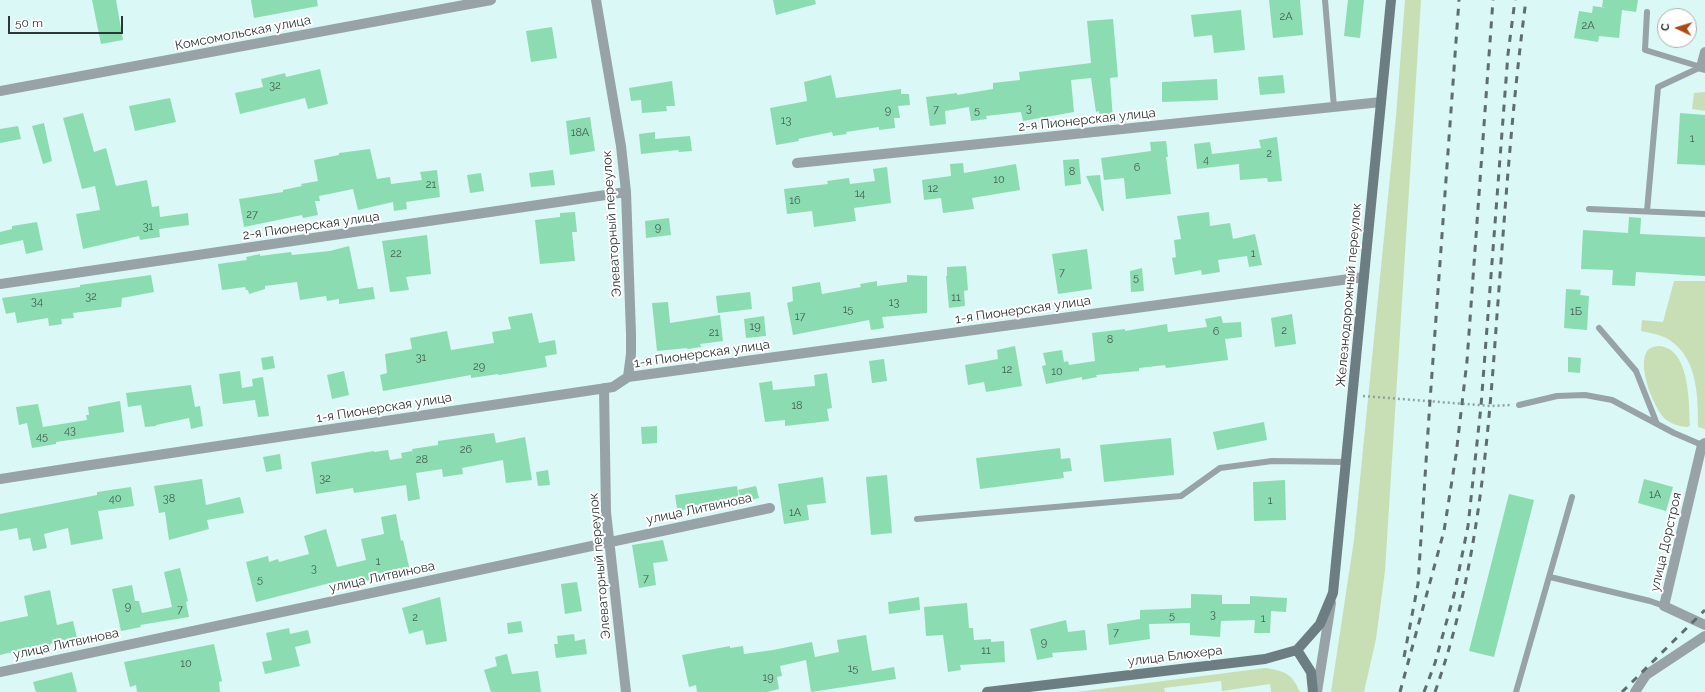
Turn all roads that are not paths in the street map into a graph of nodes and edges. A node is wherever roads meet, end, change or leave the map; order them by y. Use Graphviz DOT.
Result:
graph roads {
  1 [pos="491,0"];
  2 [pos="596,0"];
  3 [pos="1325,0"];
  4 [pos="1391,0"];
  5 [pos="1646,12"];
  6 [pos="1705,52"];
  7 [pos="1703,68"];
  8 [pos="0,91"];
  9 [pos="1381,102"];
  10 [pos="1334,107"];
  11 [pos="797,163"];
  12 [pos="626,192"];
  13 [pos="1589,209"];
  14 [pos="1647,211"];
  15 [pos="1705,214"];
  16 [pos="1364,277"];
  17 [pos="0,284"];
  18 [pos="1599,328"];
  19 [pos="628,377"];
  20 [pos="604,388"];
  21 [pos="1519,405"];
  22 [pos="1657,424"];
  23 [pos="1703,444"];
  24 [pos="1347,462"];
  25 [pos="0,479"];
  26 [pos="1572,497"];
  27 [pos="770,508"];
  28 [pos="917,519"];
  29 [pos="608,542"];
  30 [pos="1550,577"];
  31 [pos="1332,593"];
  32 [pos="1664,606"];
  33 [pos="1705,625"];
  34 [pos="1705,636"];
  35 [pos="1297,650"];
  36 [pos="0,672"];
  37 [pos="626,692"];
  38 [pos="987,692"];
  39 [pos="1313,692"];
  40 [pos="1317,692"];
  41 [pos="1516,692"];
  42 [pos="1635,692"];
  1 -- 8 [label="street, Комсомольская улица"];
  2 -- 12 [label="street, Элеваторный переулок"];
  3 -- 10 [label="lane"];
  4 -- 9 [label="street, Железнодорожный переулок"];
  5 -- 7 [label="lane"];
  6 -- 7 [label="street"];
  7 -- 14 [label="lane"];
  9 -- 10 [label="street, 2-я Пионерская улица"];
  9 -- 16 [label="street, Железнодорожный переулок"];
  10 -- 11 [label="street, 2-я Пионерская улица"];
  12 -- 17 [label="street, 2-я Пионерская улица"];
  12 -- 19 [label="street, Элеваторный переулок"];
  13 -- 14 [label="lane"];
  14 -- 15 [label="lane"];
  16 -- 19 [label="street, 1-я Пионерская улица"];
  16 -- 24 [label="street, Железнодорожный переулок"];
  18 -- 22 [label="lane"];
  19 -- 20 [label="street, 1-я Пионерская улица"];
  20 -- 25 [label="street, 1-я Пионерская улица"];
  20 -- 29 [label="street, Элеваторный переулок"];
  21 -- 22 [label="lane"];
  22 -- 23 [label="lane"];
  23 -- 32 [label="street, улица Дорстроя"];
  24 -- 28 [label="lane"];
  24 -- 31 [label="street, Железнодорожный переулок"];
  26 -- 30 [label="lane"];
  27 -- 29 [label="street, улица Литвинова"];
  29 -- 36 [label="street, улица Литвинова"];
  29 -- 37 [label="street, Элеваторный переулок"];
  30 -- 32 [label="lane"];
  30 -- 41 [label="lane"];
  31 -- 35 [label="street"];
  31 -- 40 [label="street"];
  32 -- 33 [label="street, улица Дорстроя"];
  34 -- 42 [label="street"];
  35 -- 38 [label="street, улица Блюхера"];
  35 -- 39 [label="street"];
}
